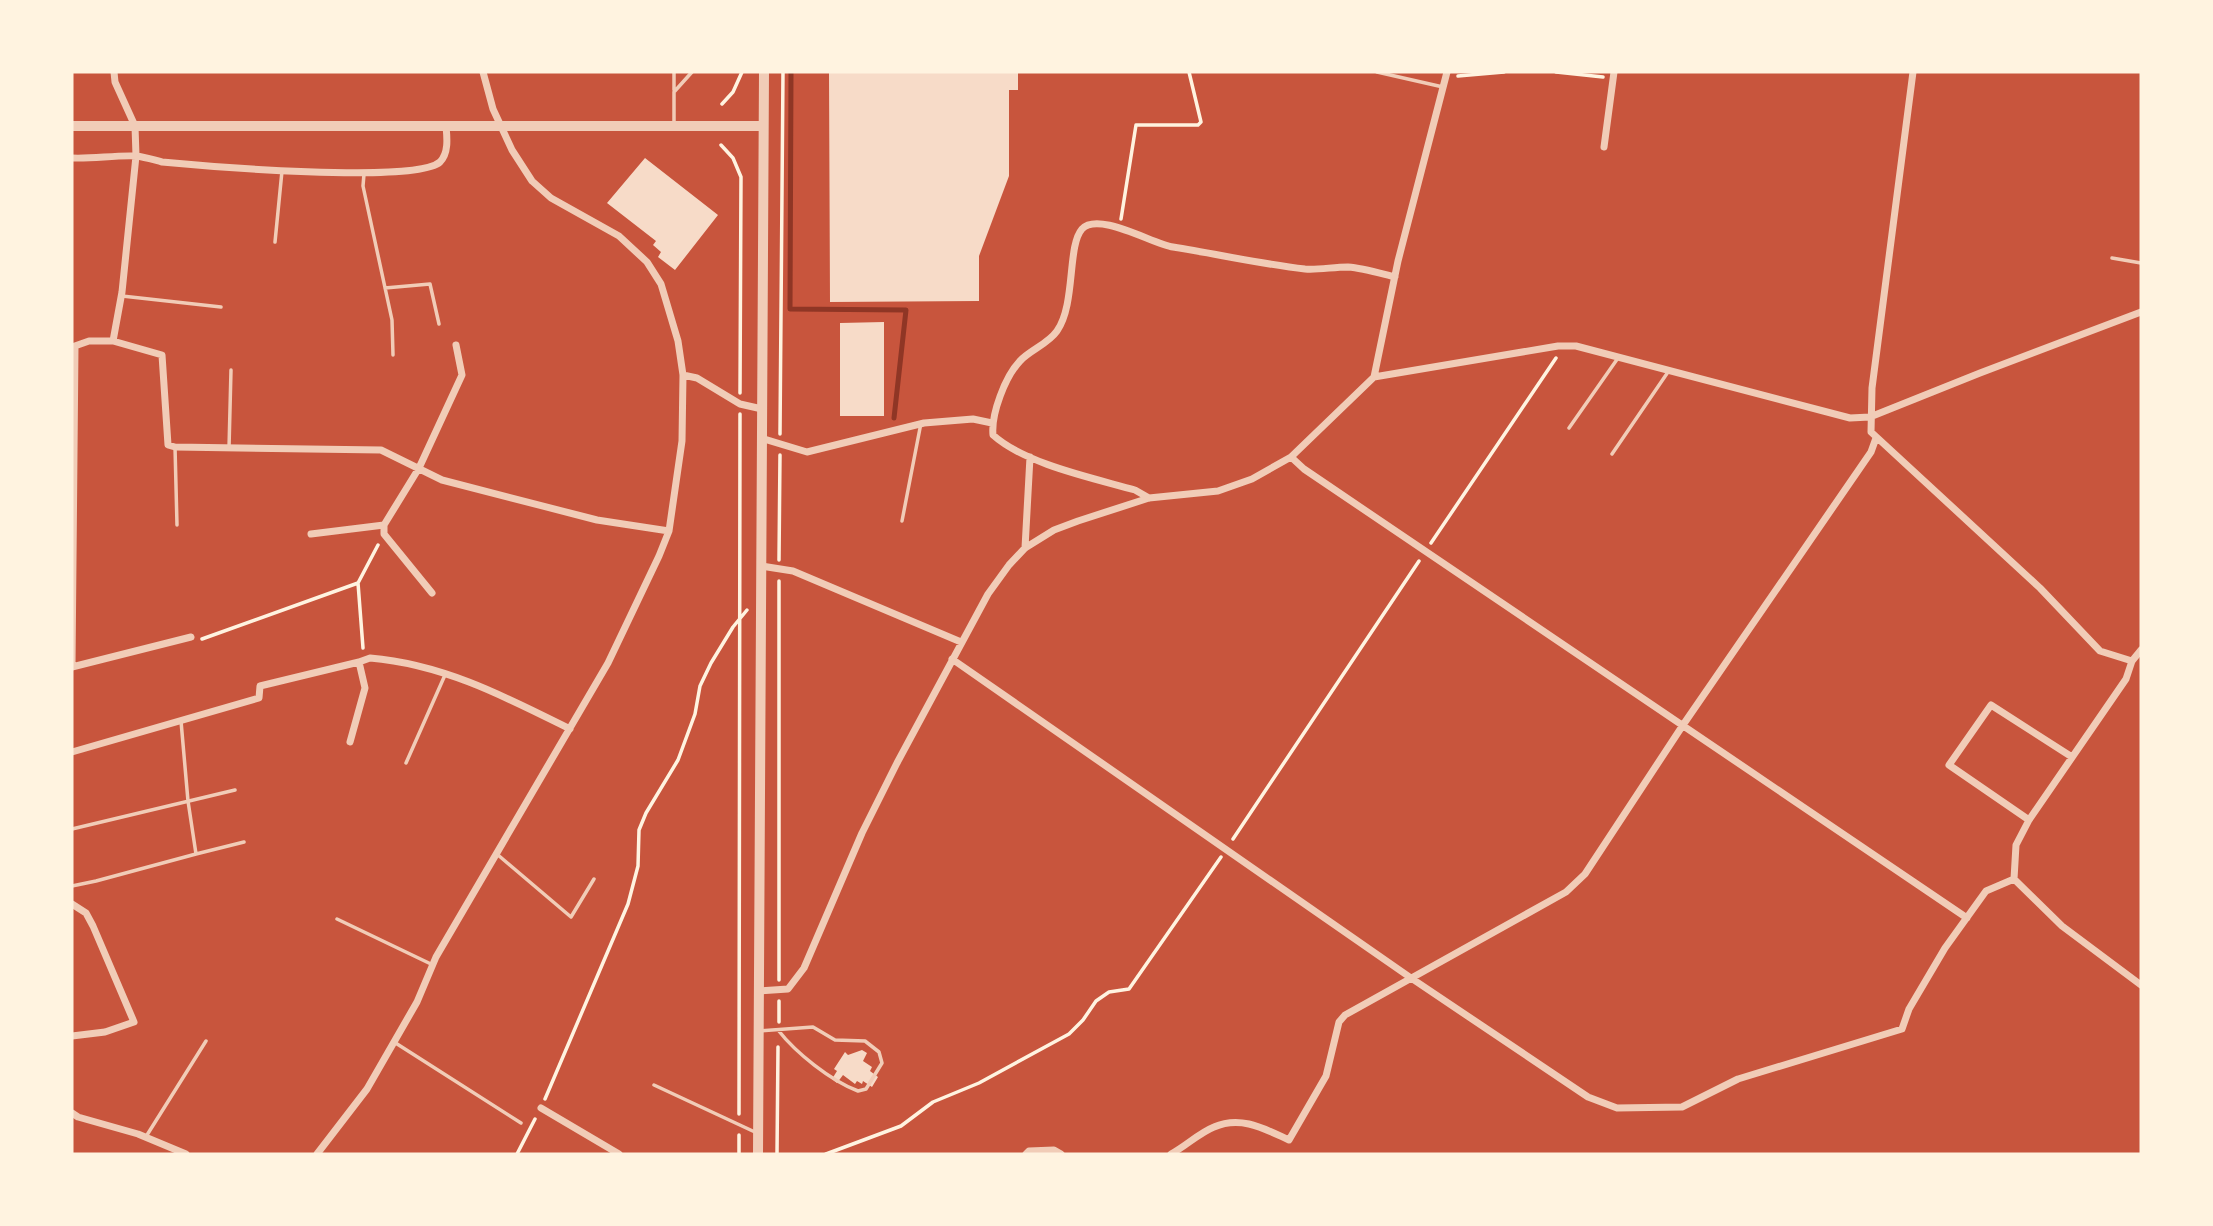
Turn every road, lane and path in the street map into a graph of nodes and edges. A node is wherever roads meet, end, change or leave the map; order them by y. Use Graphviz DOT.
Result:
graph roads {
  1 [pos="114,72"];
  2 [pos="483,72"];
  3 [pos="674,72"];
  4 [pos="692,72"];
  5 [pos="742,72"];
  6 [pos="764,72"];
  7 [pos="783,72"];
  8 [pos="1189,72"];
  9 [pos="1377,72"];
  10 [pos="1504,72"];
  11 [pos="1556,72"];
  12 [pos="1913,72"];
  13 [pos="1446,74"];
  14 [pos="1613,75"];
  15 [pos="1443,87"];
  16 [pos="674,92"];
  17 [pos="722,104"];
  18 [pos="72,125"];
  19 [pos="135,126"];
  20 [pos="446,126"];
  21 [pos="674,126"];
  22 [pos="763,126"];
  23 [pos="500,127"];
  24 [pos="721,145"];
  25 [pos="1604,146"];
  26 [pos="136,156"];
  27 [pos="72,158"];
  28 [pos="282,170"];
  29 [pos="364,174"];
  30 [pos="1119,228"];
  31 [pos="275,242"];
  32 [pos="2112,258"];
  33 [pos="2141,262"];
  34 [pos="1395,276"];
  35 [pos="385,288"];
  36 [pos="121,296"];
  37 [pos="221,307"];
  38 [pos="2141,312"];
  39 [pos="439,324"];
  40 [pos="113,341"];
  41 [pos="456,345"];
  42 [pos="73,346"];
  43 [pos="1558,346"];
  44 [pos="393,355"];
  45 [pos="1619,357"];
  46 [pos="231,370"];
  47 [pos="1669,370"];
  48 [pos="682,375"];
  49 [pos="1374,377"];
  50 [pos="740,404"];
  51 [pos="762,409"];
  52 [pos="1870,417"];
  53 [pos="992,423"];
  54 [pos="921,424"];
  55 [pos="1569,428"];
  56 [pos="761,438"];
  57 [pos="1876,438"];
  58 [pos="780,444"];
  59 [pos="175,447"];
  60 [pos="73,449"];
  61 [pos="229,449"];
  62 [pos="1612,454"];
  63 [pos="1030,457"];
  64 [pos="1291,457"];
  65 [pos="419,468"];
  66 [pos="1149,498"];
  67 [pos="902,521"];
  68 [pos="177,525"];
  69 [pos="384,525"];
  70 [pos="669,531"];
  71 [pos="311,534"];
  72 [pos="384,534"];
  73 [pos="1026,548"];
  74 [pos="1426,551"];
  75 [pos="72,559"];
  76 [pos="761,566"];
  77 [pos="779,568"];
  78 [pos="358,583"];
  79 [pos="432,593"];
  80 [pos="760,601"];
  81 [pos="741,616"];
  82 [pos="191,638"];
  83 [pos="961,642"];
  84 [pos="2141,650"];
  85 [pos="951,659"];
  86 [pos="361,661"];
  87 [pos="2132,662"];
  88 [pos="72,667"];
  89 [pos="446,673"];
  90 [pos="181,721"];
  91 [pos="1683,725"];
  92 [pos="570,729"];
  93 [pos="350,742"];
  94 [pos="72,752"];
  95 [pos="2072,757"];
  96 [pos="406,763"];
  97 [pos="235,790"];
  98 [pos="188,801"];
  99 [pos="2029,820"];
  100 [pos="72,829"];
  101 [pos="244,842"];
  102 [pos="1225,851"];
  103 [pos="196,854"];
  104 [pos="496,854"];
  105 [pos="594,879"];
  106 [pos="2014,879"];
  107 [pos="72,886"];
  108 [pos="72,904"];
  109 [pos="1967,918"];
  110 [pos="337,919"];
  111 [pos="433,965"];
  112 [pos="1411,978"];
  113 [pos="2141,985"];
  114 [pos="779,990"];
  115 [pos="759,991"];
  116 [pos="778,1030"];
  117 [pos="759,1031"];
  118 [pos="72,1036"];
  119 [pos="206,1041"];
  120 [pos="394,1042"];
  121 [pos="654,1085"];
  122 [pos="541,1108"];
  123 [pos="72,1113"];
  124 [pos="521,1123"];
  125 [pos="739,1125"];
  126 [pos="758,1133"];
  127 [pos="145,1137"];
  128 [pos="187,1154"];
  129 [pos="317,1154"];
  130 [pos="517,1154"];
  131 [pos="619,1154"];
  132 [pos="739,1154"];
  133 [pos="758,1154"];
  134 [pos="776,1154"];
  135 [pos="826,1154"];
  136 [pos="1026,1154"];
  137 [pos="1061,1154"];
  138 [pos="1171,1154"];
  1 -- 19 [label="street"];
  2 -- 23 [label="street"];
  3 -- 16 [label="lane"];
  4 -- 16 [label="lane"];
  5 -- 17 [label="path"];
  6 -- 22 [label="street"];
  7 -- 58 [label="path"];
  8 -- 30 [label="path"];
  9 -- 15 [label="lane"];
  10 -- 13 [label="path"];
  11 -- 14 [label="path"];
  12 -- 52 [label="street"];
  13 -- 15 [label="street"];
  14 -- 25 [label="street"];
  15 -- 34 [label="street"];
  16 -- 21 [label="lane"];
  18 -- 19 [label="street"];
  19 -- 20 [label="street"];
  19 -- 26 [label="street"];
  20 -- 23 [label="street"];
  20 -- 29 [label="street"];
  21 -- 22 [label="street"];
  21 -- 23 [label="street"];
  22 -- 51 [label="street"];
  23 -- 48 [label="street"];
  24 -- 50 [label="path"];
  26 -- 27 [label="street"];
  26 -- 28 [label="street"];
  26 -- 36 [label="street"];
  28 -- 29 [label="street"];
  28 -- 31 [label="lane"];
  29 -- 35 [label="lane"];
  30 -- 34 [label="street"];
  30 -- 53 [label="street"];
  32 -- 33 [label="lane"];
  34 -- 49 [label="street"];
  35 -- 39 [label="lane"];
  35 -- 44 [label="lane"];
  36 -- 37 [label="lane"];
  36 -- 40 [label="street"];
  38 -- 52 [label="street"];
  40 -- 42 [label="street"];
  40 -- 59 [label="street"];
  41 -- 65 [label="street"];
  42 -- 60 [label="street"];
  43 -- 45 [label="street"];
  43 -- 49 [label="street"];
  43 -- 74 [label="path"];
  45 -- 47 [label="street"];
  45 -- 55 [label="lane"];
  46 -- 61 [label="lane"];
  47 -- 52 [label="street"];
  47 -- 62 [label="lane"];
  48 -- 50 [label="street"];
  48 -- 70 [label="street"];
  49 -- 64 [label="street"];
  50 -- 51 [label="street"];
  50 -- 81 [label="path"];
  51 -- 56 [label="street"];
  52 -- 57 [label="street"];
  53 -- 54 [label="street"];
  53 -- 63 [label="street"];
  54 -- 58 [label="street"];
  54 -- 67 [label="lane"];
  56 -- 58 [label="street"];
  56 -- 76 [label="street"];
  57 -- 87 [label="street"];
  57 -- 91 [label="street"];
  58 -- 77 [label="path"];
  59 -- 61 [label="street"];
  59 -- 68 [label="lane"];
  60 -- 75 [label="street"];
  61 -- 65 [label="street"];
  63 -- 66 [label="street"];
  63 -- 73 [label="street"];
  64 -- 66 [label="street"];
  64 -- 74 [label="street"];
  65 -- 69 [label="street"];
  65 -- 70 [label="street"];
  66 -- 73 [label="street"];
  69 -- 71 [label="street"];
  69 -- 72 [label="street"];
  70 -- 92 [label="street"];
  72 -- 78 [label="path"];
  72 -- 79 [label="street"];
  73 -- 83 [label="street"];
  74 -- 91 [label="street"];
  74 -- 102 [label="path"];
  75 -- 88 [label="street"];
  76 -- 77 [label="street"];
  76 -- 80 [label="street"];
  77 -- 83 [label="street"];
  77 -- 114 [label="path"];
  78 -- 82 [label="path"];
  78 -- 86 [label="path"];
  80 -- 81 [label="path"];
  80 -- 115 [label="street"];
  81 -- 122 [label="path"];
  81 -- 125 [label="path"];
  82 -- 88 [label="street"];
  83 -- 85 [label="street"];
  84 -- 87 [label="street"];
  85 -- 102 [label="street"];
  85 -- 114 [label="street"];
  86 -- 89 [label="street"];
  86 -- 90 [label="street"];
  86 -- 93 [label="street"];
  87 -- 95 [label="street"];
  89 -- 92 [label="street"];
  89 -- 96 [label="lane"];
  90 -- 94 [label="street"];
  90 -- 98 [label="lane"];
  91 -- 109 [label="street"];
  91 -- 112 [label="street"];
  92 -- 104 [label="street"];
  95 -- 99 [label="street"];
  95 -- 99 [label="street"];
  97 -- 98 [label="lane"];
  98 -- 100 [label="lane"];
  98 -- 103 [label="lane"];
  99 -- 106 [label="street"];
  101 -- 103 [label="lane"];
  102 -- 112 [label="street"];
  102 -- 135 [label="path"];
  103 -- 107 [label="lane"];
  104 -- 105 [label="lane"];
  104 -- 111 [label="street"];
  106 -- 109 [label="street"];
  106 -- 113 [label="street"];
  108 -- 118 [label="street"];
  109 -- 112 [label="street"];
  110 -- 111 [label="lane"];
  111 -- 120 [label="street"];
  112 -- 138 [label="street"];
  114 -- 115 [label="street"];
  114 -- 116 [label="path"];
  115 -- 117 [label="street"];
  116 -- 116 [label="lane"];
  116 -- 117 [label="lane"];
  116 -- 134 [label="path"];
  117 -- 126 [label="street"];
  119 -- 127 [label="lane"];
  120 -- 124 [label="lane"];
  120 -- 129 [label="street"];
  121 -- 125 [label="lane"];
  122 -- 130 [label="path"];
  122 -- 131 [label="street"];
  123 -- 127 [label="street"];
  125 -- 126 [label="lane"];
  125 -- 132 [label="path"];
  126 -- 133 [label="street"];
  127 -- 128 [label="street"];
  136 -- 137 [label="street"];
}
